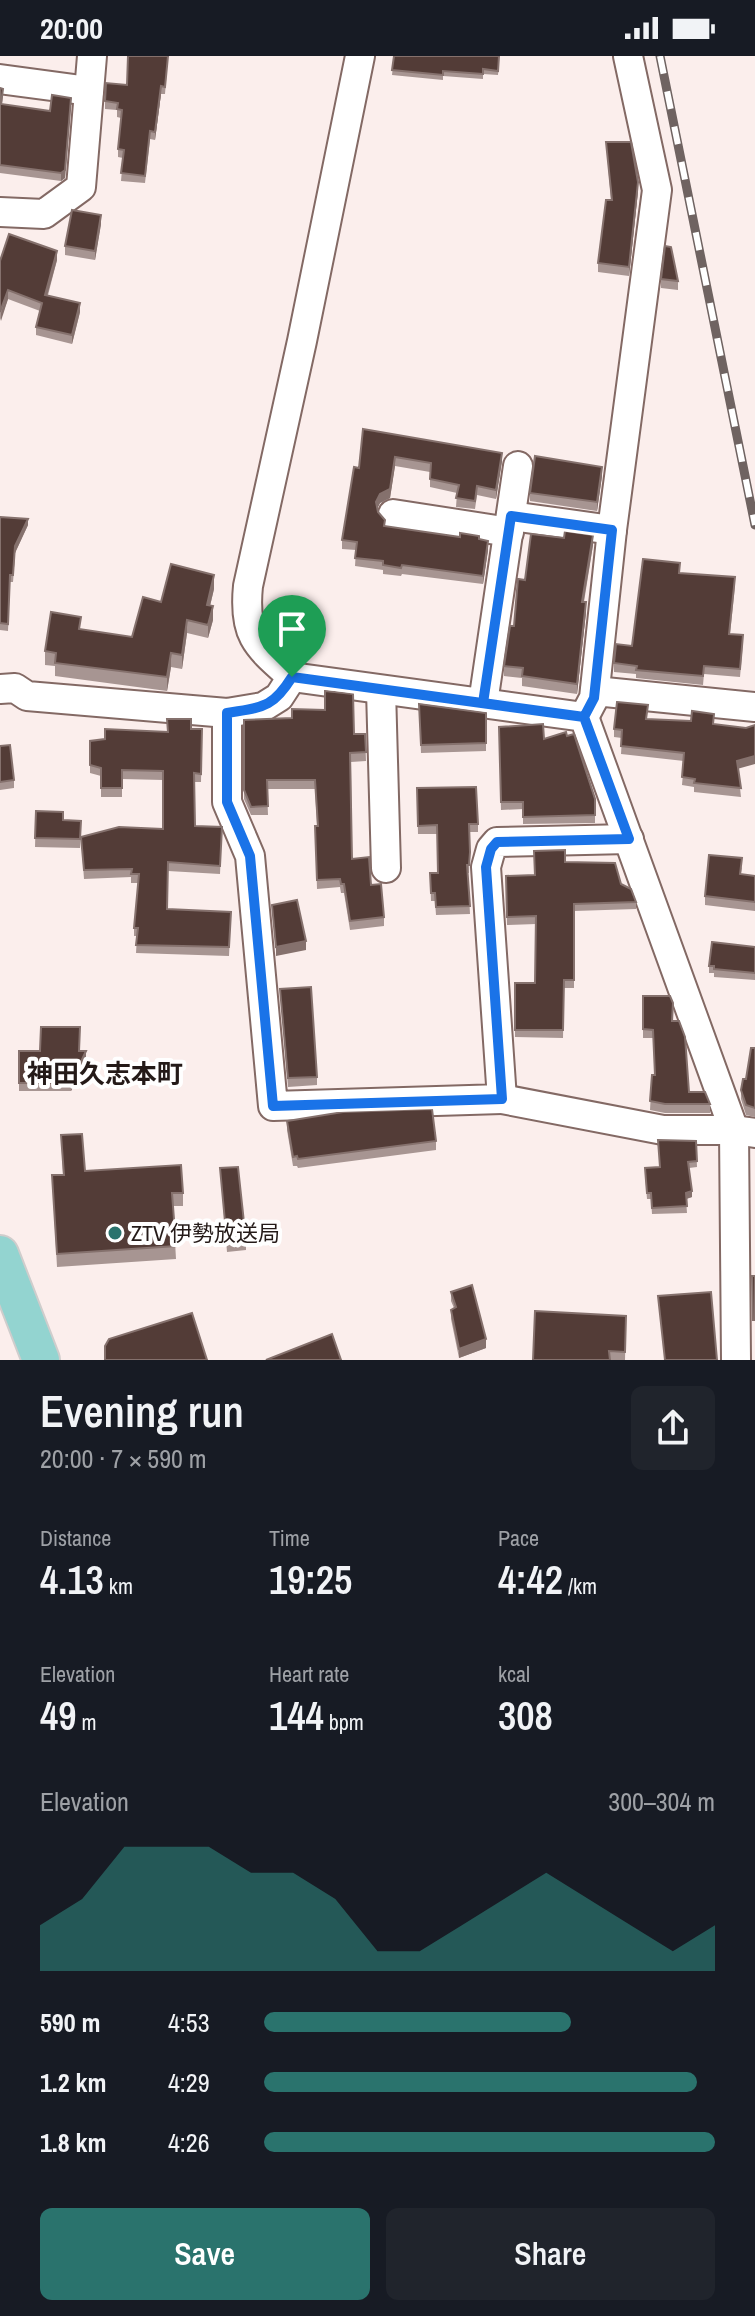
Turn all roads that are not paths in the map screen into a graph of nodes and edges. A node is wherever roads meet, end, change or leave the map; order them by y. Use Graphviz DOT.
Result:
graph roads {
  1 [pos="92,56"];
  2 [pos="360,56"];
  3 [pos="628,56"];
  4 [pos="0,79"];
  5 [pos="89,91"];
  6 [pos="0,212"];
  7 [pos="518,466"];
  8 [pos="393,514"];
  9 [pos="510,524"];
  10 [pos="612,530"];
  11 [pos="292,677"];
  12 [pos="0,689"];
  13 [pos="381,690"];
  14 [pos="595,691"];
  15 [pos="483,703"];
  16 [pos="755,707"];
  17 [pos="227,713"];
  18 [pos="584,717"];
  19 [pos="629,839"];
  20 [pos="386,868"];
  21 [pos="502,1099"];
  22 [pos="745,1131"];
  23 [pos="0,1254"];
  24 [pos="41,1360"];
  25 [pos="736,1360"];
  1 -- 5 [label="street"];
  2 -- 11 [label="street"];
  3 -- 10 [label="street"];
  4 -- 5 [label="street"];
  5 -- 6 [label="street"];
  7 -- 9 [label="street"];
  8 -- 9 [label="street"];
  9 -- 10 [label="street"];
  9 -- 15 [label="street"];
  10 -- 14 [label="street"];
  11 -- 13 [label="street"];
  11 -- 17 [label="street"];
  12 -- 17 [label="street"];
  13 -- 15 [label="street"];
  13 -- 20 [label="street"];
  14 -- 16 [label="street"];
  14 -- 18 [label="street"];
  15 -- 18 [label="street"];
  17 -- 21 [label="street"];
  18 -- 19 [label="street"];
  19 -- 21 [label="street"];
  19 -- 22 [label="street"];
  21 -- 22 [label="street"];
  22 -- 25 [label="street"];
  23 -- 24 [label="main road"];
}
